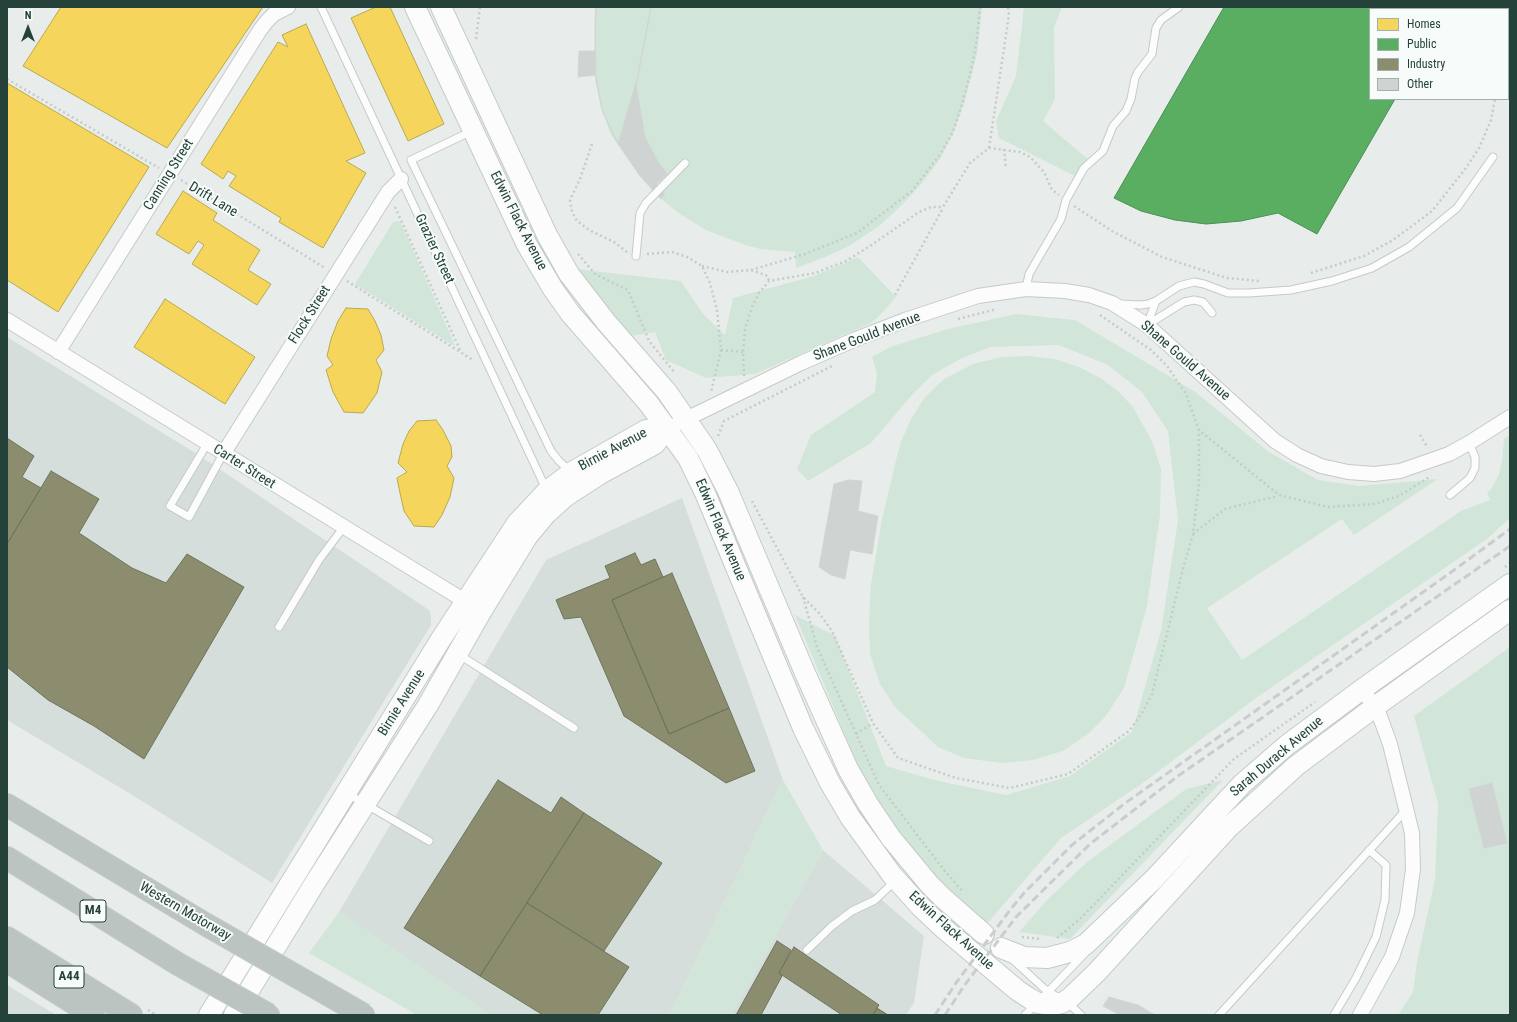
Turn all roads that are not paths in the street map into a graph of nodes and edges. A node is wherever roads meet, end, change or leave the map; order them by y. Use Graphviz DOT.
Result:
graph roads {
  1 [pos="288,7"];
  2 [pos="321,7"];
  3 [pos="415,7"];
  4 [pos="441,7"];
  5 [pos="1179,7"];
  6 [pos="474,130"];
  7 [pos="1492,157"];
  8 [pos="685,163"];
  9 [pos="401,179"];
  10 [pos="636,256"];
  11 [pos="1026,289"];
  12 [pos="1156,301"];
  13 [pos="1112,303"];
  14 [pos="1212,313"];
  15 [pos="7,320"];
  16 [pos="1147,325"];
  17 [pos="58,352"];
  18 [pos="1510,417"];
  19 [pos="686,419"];
  20 [pos="667,428"];
  21 [pos="1469,443"];
  22 [pos="207,444"];
  23 [pos="223,454"];
  24 [pos="572,472"];
  25 [pos="556,490"];
  26 [pos="1450,495"];
  27 [pos="343,528"];
  28 [pos="1510,584"];
  29 [pos="474,607"];
  30 [pos="1510,610"];
  31 [pos="280,627"];
  32 [pos="457,654"];
  33 [pos="1361,690"];
  34 [pos="1376,706"];
  35 [pos="574,728"];
  36 [pos="347,793"];
  37 [pos="365,803"];
  38 [pos="7,805"];
  39 [pos="1406,810"];
  40 [pos="429,841"];
  41 [pos="1369,850"];
  42 [pos="7,858"];
  43 [pos="913,865"];
  44 [pos="897,880"];
  45 [pos="984,934"];
  46 [pos="7,938"];
  47 [pos="1094,938"];
  48 [pos="1001,948"];
  49 [pos="807,950"];
  50 [pos="1019,956"];
  51 [pos="7,961"];
  52 [pos="1066,1001"];
  53 [pos="1037,1003"];
  54 [pos="93,1015"];
  55 [pos="130,1015"];
  56 [pos="209,1015"];
  57 [pos="234,1015"];
  58 [pos="269,1015"];
  59 [pos="364,1015"];
  60 [pos="1082,1015"];
  61 [pos="1219,1015"];
  62 [pos="1334,1015"];
  63 [pos="1360,1015"];
  1 -- 17 [label="street, Canning Street"];
  2 -- 9 [label="lane, Grazier Street"];
  3 -- 6 [label="street, Edwin Flack Avenue"];
  4 -- 19 [label="street, Edwin Flack Avenue"];
  5 -- 11 [label="lane"];
  6 -- 20 [label="street, Edwin Flack Avenue"];
  6 -- 24 [label="lane"];
  7 -- 12 [label="lane"];
  8 -- 10 [label="lane"];
  9 -- 23 [label="street, Flock Street"];
  9 -- 25 [label="lane, Grazier Street"];
  11 -- 13 [label="street, Shane Gould Avenue"];
  11 -- 19 [label="street, Shane Gould Avenue"];
  12 -- 13 [label="lane"];
  12 -- 16 [label="lane"];
  13 -- 16 [label="street, Shane Gould Avenue"];
  14 -- 16 [label="lane"];
  15 -- 17 [label="street, Carter Street"];
  16 -- 21 [label="street, Shane Gould Avenue"];
  17 -- 22 [label="street, Carter Street"];
  18 -- 21 [label="street, Shane Gould Avenue"];
  19 -- 20 [label="street, Shane Gould Avenue"];
  19 -- 43 [label="street, Edwin Flack Avenue"];
  20 -- 24 [label="street, Birnie Avenue"];
  20 -- 25 [label="street, Birnie Avenue"];
  20 -- 44 [label="street, Edwin Flack Avenue"];
  21 -- 26 [label="lane"];
  22 -- 23 [label="street, Carter Street"];
  22 -- 23 [label="lane"];
  23 -- 27 [label="street, Carter Street"];
  24 -- 25 [label="street, Birnie Avenue"];
  25 -- 29 [label="street, Birnie Avenue"];
  27 -- 29 [label="street, Carter Street"];
  27 -- 31 [label="lane"];
  28 -- 33 [label="street, Sarah Durack Avenue"];
  29 -- 32 [label="street, Birnie Avenue"];
  29 -- 36 [label="street, Birnie Avenue"];
  30 -- 34 [label="street, Sarah Durack Avenue"];
  32 -- 35 [label="lane"];
  32 -- 37 [label="street, Birnie Avenue"];
  33 -- 34 [label="street"];
  33 -- 47 [label="street, Sarah Durack Avenue"];
  34 -- 39 [label="street"];
  34 -- 52 [label="street, Sarah Durack Avenue"];
  36 -- 37 [label="lane"];
  36 -- 56 [label="street, Birnie Avenue"];
  37 -- 40 [label="lane"];
  37 -- 57 [label="street, Birnie Avenue"];
  38 -- 59 [label="highway, Western Motorway, bridge"];
  39 -- 41 [label="lane"];
  39 -- 63 [label="street"];
  41 -- 61 [label="lane"];
  41 -- 62 [label="lane"];
  42 -- 58 [label="highway, M4, bridge"];
  43 -- 44 [label="street"];
  43 -- 45 [label="street, Edwin Flack Avenue"];
  44 -- 49 [label="lane"];
  44 -- 53 [label="street, Edwin Flack Avenue"];
  46 -- 55 [label="highway, A44"];
  47 -- 50 [label="street, Sarah Durack Avenue"];
  47 -- 53 [label="lane"];
  48 -- 50 [label="street, Edwin Flack Avenue"];
  48 -- 53 [label="lane"];
  51 -- 54 [label="highway, A44"];
  52 -- 53 [label="street"];
  52 -- 60 [label="lane"];
}
